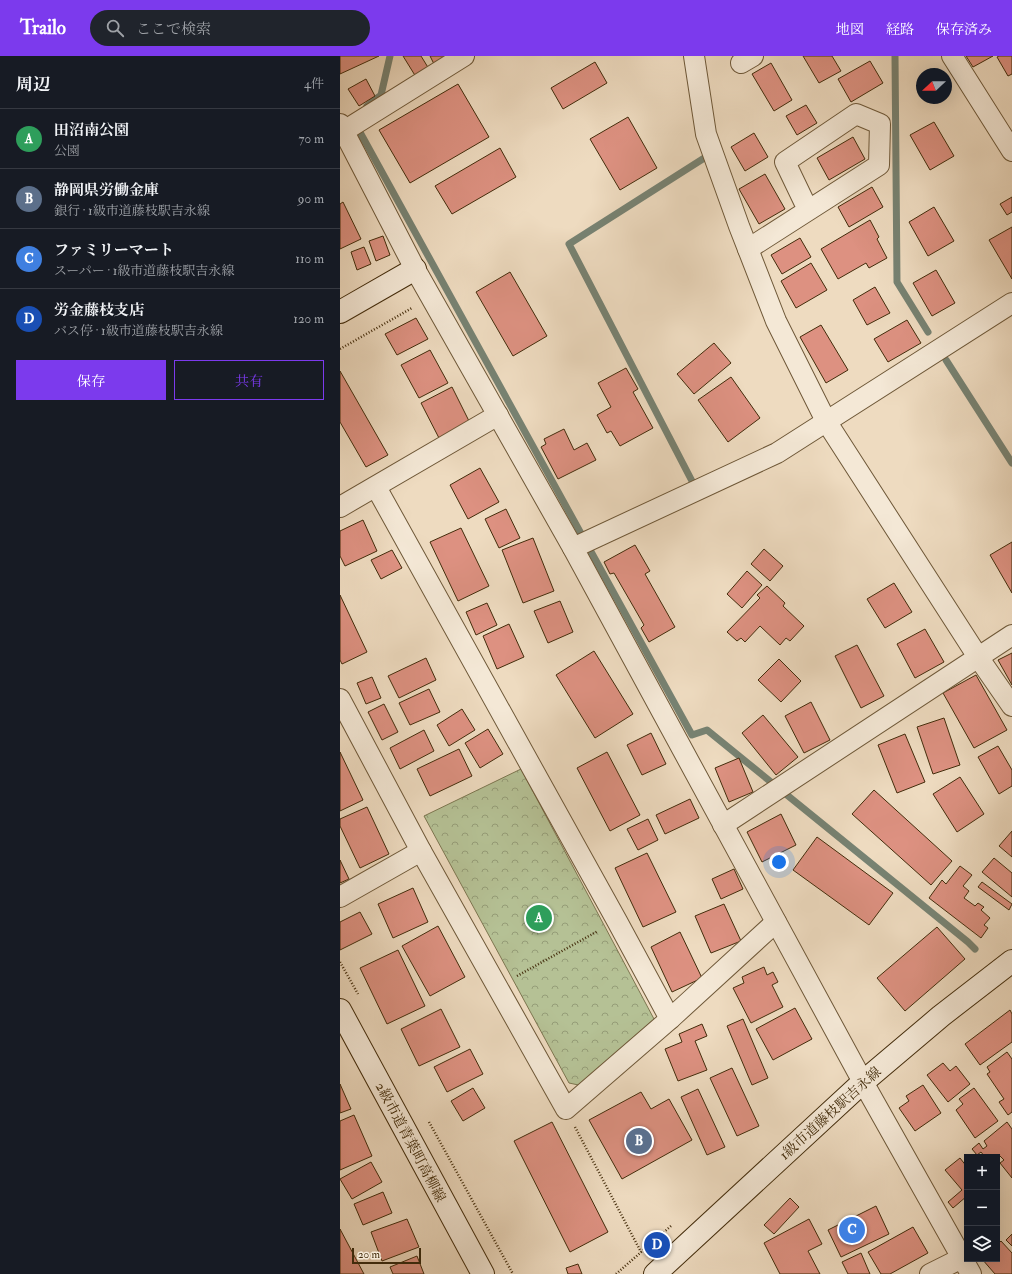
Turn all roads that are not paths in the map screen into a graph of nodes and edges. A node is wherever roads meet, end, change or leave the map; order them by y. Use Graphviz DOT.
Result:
graph roads {
  1 [pos="464,56"];
  2 [pos="694,56"];
  3 [pos="952,56"];
  4 [pos="348,125"];
  5 [pos="1012,150"];
  6 [pos="808,210"];
  7 [pos="748,249"];
  8 [pos="415,269"];
  9 [pos="1012,303"];
  10 [pos="340,312"];
  11 [pos="498,415"];
  12 [pos="826,421"];
  13 [pos="376,487"];
  14 [pos="340,507"];
  15 [pos="573,548"];
  16 [pos="1012,635"];
  17 [pos="978,657"];
  18 [pos="340,699"];
  19 [pos="1012,706"];
  20 [pos="723,825"];
  21 [pos="421,851"];
  22 [pos="340,897"];
  23 [pos="776,922"];
  24 [pos="1012,961"];
  25 [pos="340,1010"];
  26 [pos="670,1019"];
  27 [pos="863,1082"];
  28 [pos="967,1266"];
  29 [pos="483,1274"];
  30 [pos="655,1274"];
  31 [pos="930,1274"];
  1 -- 4 [label="street"];
  2 -- 7 [label="street"];
  3 -- 5 [label="street"];
  4 -- 8 [label="street"];
  6 -- 6 [label="street"];
  6 -- 7 [label="street"];
  7 -- 12 [label="street"];
  8 -- 10 [label="street"];
  8 -- 11 [label="street"];
  9 -- 12 [label="street"];
  11 -- 13 [label="street"];
  11 -- 15 [label="street"];
  12 -- 15 [label="street"];
  12 -- 17 [label="street"];
  13 -- 14 [label="street"];
  13 -- 26 [label="street"];
  15 -- 20 [label="street"];
  16 -- 17 [label="street"];
  17 -- 19 [label="street"];
  17 -- 20 [label="street"];
  18 -- 21 [label="street"];
  20 -- 23 [label="street"];
  21 -- 22 [label="street"];
  21 -- 26 [label="street"];
  23 -- 26 [label="street"];
  23 -- 27 [label="street"];
  24 -- 27 [label="street, 1級市道藤枝駅吉永線"];
  25 -- 29 [label="street, 2級市道青葉町高柳線"];
  27 -- 28 [label="street"];
  27 -- 30 [label="street, 1級市道藤枝駅吉永線"];
  28 -- 31 [label="street"];
}
